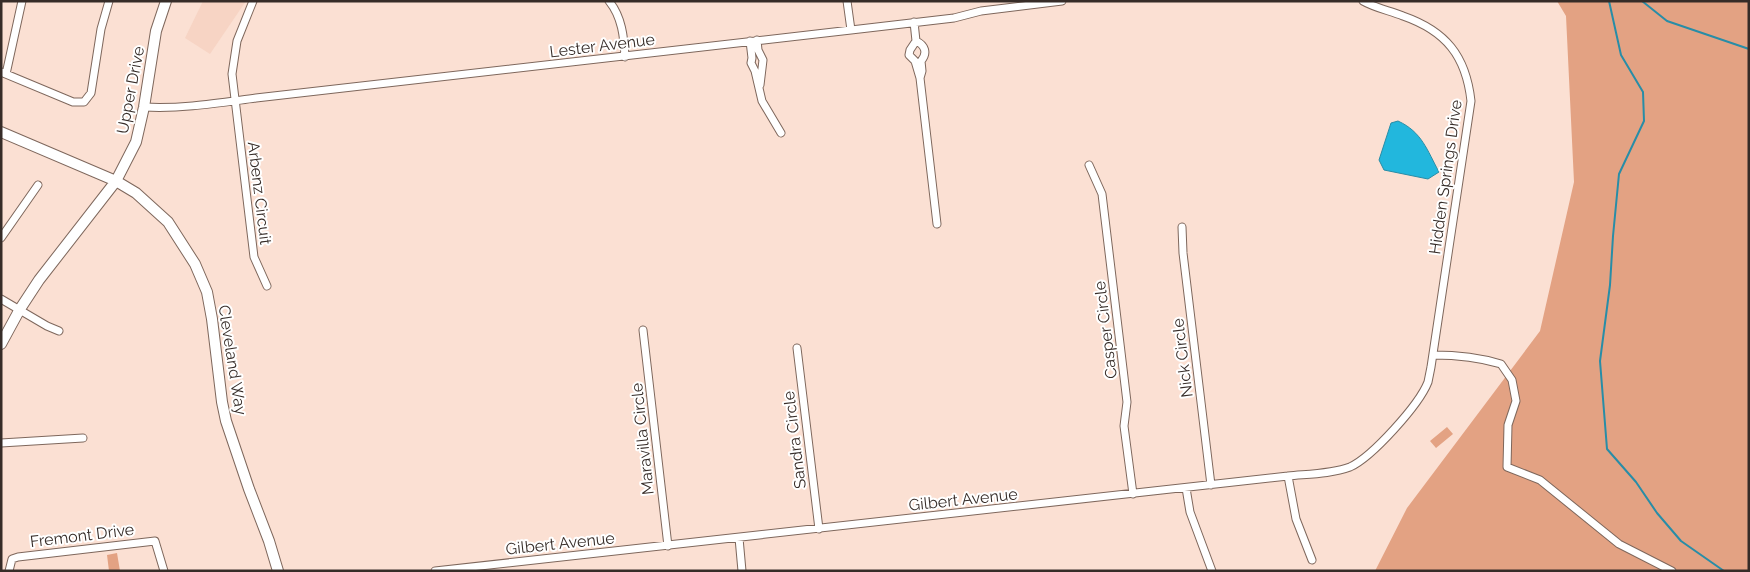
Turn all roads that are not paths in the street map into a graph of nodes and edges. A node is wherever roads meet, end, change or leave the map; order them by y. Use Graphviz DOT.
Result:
graph roads {
  1 [pos="22,1"];
  2 [pos="109,1"];
  3 [pos="166,1"];
  4 [pos="253,1"];
  5 [pos="609,1"];
  6 [pos="847,1"];
  7 [pos="1062,1"];
  8 [pos="1363,1"];
  9 [pos="914,22"];
  10 [pos="851,30"];
  11 [pos="754,41"];
  12 [pos="916,41"];
  13 [pos="625,57"];
  14 [pos="4,73"];
  15 [pos="920,78"];
  16 [pos="760,86"];
  17 [pos="235,100"];
  18 [pos="144,107"];
  19 [pos="1,132"];
  20 [pos="781,133"];
  21 [pos="1089,165"];
  22 [pos="116,181"];
  23 [pos="38,185"];
  24 [pos="937,224"];
  25 [pos="1182,227"];
  26 [pos="1,238"];
  27 [pos="267,286"];
  28 [pos="1,298"];
  29 [pos="20,309"];
  30 [pos="59,330"];
  31 [pos="643,330"];
  32 [pos="1,344"];
  33 [pos="797,348"];
  34 [pos="1433,355"];
  35 [pos="82,438"];
  36 [pos="1,444"];
  37 [pos="1288,476"];
  38 [pos="1211,485"];
  39 [pos="1186,488"];
  40 [pos="1133,494"];
  41 [pos="819,529"];
  42 [pos="739,538"];
  43 [pos="668,546"];
  44 [pos="1312,560"];
  45 [pos="446,570"];
  46 [pos="9,571"];
  47 [pos="164,571"];
  48 [pos="278,571"];
  49 [pos="435,571"];
  50 [pos="742,571"];
  51 [pos="1212,571"];
  52 [pos="1672,571"];
  1 -- 14 [label="street"];
  2 -- 14 [label="street"];
  3 -- 18 [label="main road, Upper Drive"];
  4 -- 17 [label="street, Arbenz Circuit"];
  5 -- 13 [label="street"];
  6 -- 10 [label="street"];
  7 -- 9 [label="street, Lester Avenue"];
  8 -- 34 [label="street, Hidden Springs Drive"];
  9 -- 10 [label="street, Lester Avenue"];
  9 -- 12 [label="street"];
  10 -- 11 [label="street, Lester Avenue"];
  11 -- 13 [label="street, Lester Avenue"];
  11 -- 16 [label="street"];
  11 -- 16 [label="street"];
  12 -- 15 [label="street"];
  12 -- 15 [label="street"];
  13 -- 17 [label="street, Lester Avenue"];
  15 -- 24 [label="street"];
  16 -- 20 [label="street"];
  17 -- 18 [label="street, Lester Avenue"];
  17 -- 27 [label="street, Arbenz Circuit"];
  18 -- 22 [label="main road, Upper Drive"];
  19 -- 22 [label="main road, Cleveland Way"];
  21 -- 40 [label="street, Casper Circle"];
  22 -- 29 [label="main road, Upper Drive"];
  22 -- 48 [label="main road, Cleveland Way"];
  23 -- 26 [label="street"];
  25 -- 38 [label="street, Nick Circle"];
  28 -- 29 [label="street"];
  29 -- 30 [label="street"];
  29 -- 32 [label="main road, Upper Drive"];
  31 -- 43 [label="street, Maravilla Circle"];
  33 -- 41 [label="street, Sandra Circle"];
  34 -- 37 [label="street, Gilbert Avenue"];
  34 -- 52 [label="street"];
  35 -- 36 [label="street"];
  37 -- 38 [label="street, Gilbert Avenue"];
  37 -- 44 [label="street"];
  38 -- 39 [label="street, Gilbert Avenue"];
  39 -- 40 [label="street, Gilbert Avenue"];
  39 -- 51 [label="street"];
  40 -- 41 [label="street, Gilbert Avenue"];
  41 -- 42 [label="street, Gilbert Avenue"];
  42 -- 43 [label="street, Gilbert Avenue"];
  42 -- 50 [label="street"];
  43 -- 45 [label="street, Gilbert Avenue"];
  45 -- 49 [label="street, Gilbert Avenue"];
  46 -- 47 [label="street, Fremont Drive"];
}
